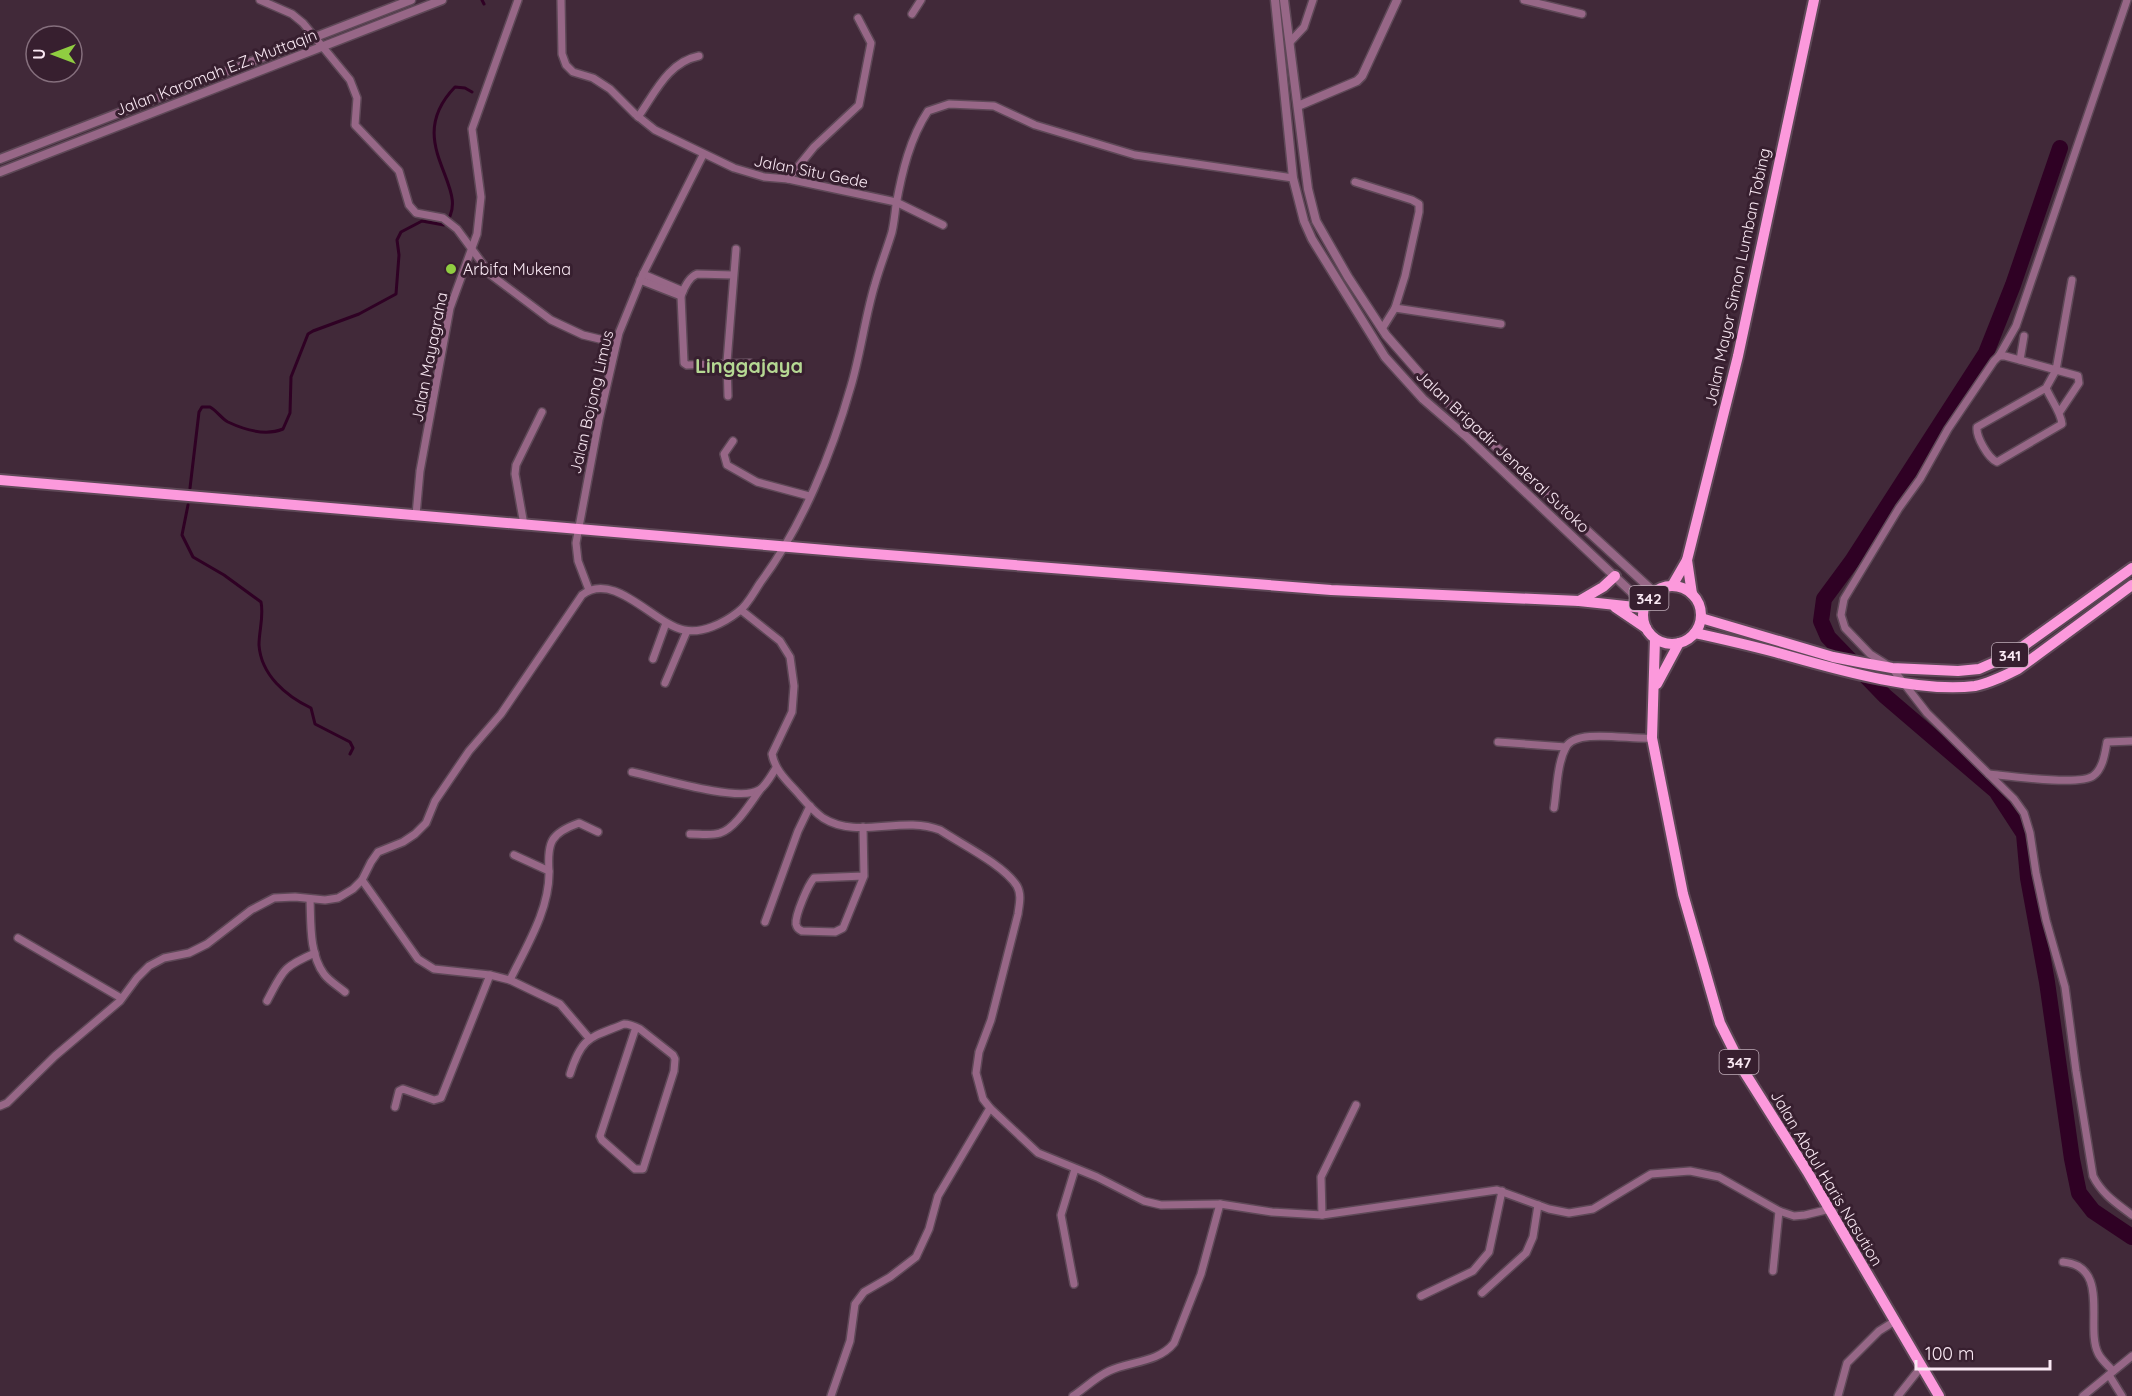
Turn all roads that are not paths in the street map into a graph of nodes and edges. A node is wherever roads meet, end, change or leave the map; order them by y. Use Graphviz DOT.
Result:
graph roads {
  1 [pos="260,0"];
  2 [pos="411,0"];
  3 [pos="442,0"];
  4 [pos="518,0"];
  5 [pos="561,0"];
  6 [pos="921,0"];
  7 [pos="1275,0"];
  8 [pos="1284,0"];
  9 [pos="1313,0"];
  10 [pos="1397,0"];
  11 [pos="1524,0"];
  12 [pos="1815,0"];
  13 [pos="2127,0"];
  14 [pos="912,14"];
  15 [pos="1582,14"];
  16 [pos="858,18"];
  17 [pos="314,37"];
  18 [pos="1290,42"];
  19 [pos="323,46"];
  20 [pos="1292,55"];
  21 [pos="699,56"];
  22 [pos="1281,57"];
  23 [pos="1298,106"];
  24 [pos="638,117"];
  25 [pos="45,141"];
  26 [pos="51,153"];
  27 [pos="703,155"];
  28 [pos="0,159"];
  29 [pos="0,172"];
  30 [pos="1293,178"];
  31 [pos="788,179"];
  32 [pos="1355,182"];
  33 [pos="897,202"];
  34 [pos="943,225"];
  35 [pos="736,249"];
  36 [pos="470,250"];
  37 [pos="733,275"];
  38 [pos="641,277"];
  39 [pos="1348,277"];
  40 [pos="2072,280"];
  41 [pos="1339,283"];
  42 [pos="682,294"];
  43 [pos="1395,308"];
  44 [pos="1501,324"];
  45 [pos="1382,329"];
  46 [pos="2024,336"];
  47 [pos="616,343"];
  48 [pos="2000,356"];
  49 [pos="2020,360"];
  50 [pos="727,362"];
  51 [pos="750,363"];
  52 [pos="2056,370"];
  53 [pos="2046,388"];
  54 [pos="1435,391"];
  55 [pos="728,396"];
  56 [pos="1423,399"];
  57 [pos="542,412"];
  58 [pos="2059,413"];
  59 [pos="733,441"];
  60 [pos="0,480"];
  61 [pos="809,496"];
  62 [pos="416,515"];
  63 [pos="524,525"];
  64 [pos="578,530"];
  65 [pos="785,547"];
  66 [pos="1687,560"];
  67 [pos="2132,568"];
  68 [pos="1615,576"];
  69 [pos="2132,585"];
  70 [pos="1672,586"];
  71 [pos="589,590"];
  72 [pos="1654,592"];
  73 [pos="1692,594"];
  74 [pos="1579,601"];
  75 [pos="1612,606"];
  76 [pos="1644,606"];
  77 [pos="741,610"];
  78 [pos="1701,618"];
  79 [pos="666,623"];
  80 [pos="1646,628"];
  81 [pos="687,631"];
  82 [pos="1695,633"];
  83 [pos="1655,639"];
  84 [pos="1679,644"];
  85 [pos="1814,651"];
  86 [pos="653,659"];
  87 [pos="1814,663"];
  88 [pos="1892,668"];
  89 [pos="1901,682"];
  90 [pos="665,683"];
  91 [pos="1655,686"];
  92 [pos="1652,738"];
  93 [pos="2132,741"];
  94 [pos="1498,742"];
  95 [pos="1566,747"];
  96 [pos="776,768"];
  97 [pos="632,772"];
  98 [pos="1988,774"];
  99 [pos="760,790"];
  100 [pos="810,806"];
  101 [pos="1554,808"];
  102 [pos="863,827"];
  103 [pos="598,832"];
  104 [pos="690,834"];
  105 [pos="514,855"];
  106 [pos="549,871"];
  107 [pos="864,876"];
  108 [pos="362,880"];
  109 [pos="310,899"];
  110 [pos="765,922"];
  111 [pos="18,938"];
  112 [pos="315,953"];
  113 [pos="490,975"];
  114 [pos="510,981"];
  115 [pos="345,992"];
  116 [pos="122,998"];
  117 [pos="267,1001"];
  118 [pos="636,1027"];
  119 [pos="589,1038"];
  120 [pos="570,1074"];
  121 [pos="1356,1105"];
  122 [pos="0,1107"];
  123 [pos="395,1107"];
  124 [pos="990,1108"];
  125 [pos="1075,1169"];
  126 [pos="1502,1191"];
  127 [pos="1220,1204"];
  128 [pos="1538,1205"];
  129 [pos="1830,1209"];
  130 [pos="1779,1211"];
  131 [pos="1322,1215"];
  132 [pos="2132,1215"];
  133 [pos="2063,1262"];
  134 [pos="1773,1271"];
  135 [pos="1074,1284"];
  136 [pos="1482,1293"];
  137 [pos="1421,1296"];
  138 [pos="1895,1321"];
  139 [pos="2132,1356"];
  140 [pos="1921,1367"];
  141 [pos="2111,1373"];
  142 [pos="831,1396"];
  143 [pos="1073,1396"];
  144 [pos="1838,1396"];
  145 [pos="1898,1396"];
  146 [pos="1939,1396"];
  147 [pos="2083,1396"];
  148 [pos="2122,1396"];
  1 -- 17 [label="street"];
  2 -- 17 [label="street, Jalan Karomah E.Z. Muttaqin"];
  3 -- 19 [label="street, Jalan Karomah E.Z. Muttaqin"];
  4 -- 36 [label="street, Jalan Mayagraha"];
  5 -- 24 [label="street, Jalan Situ Gede"];
  6 -- 14 [label="street"];
  7 -- 22 [label="street, Jalan Brigadir Jenderal Sutoko"];
  8 -- 18 [label="street"];
  9 -- 18 [label="street"];
  10 -- 23 [label="street"];
  11 -- 15 [label="street"];
  12 -- 66 [label="main road, Jalan Mayor Simon Lumban Tobing"];
  13 -- 48 [label="street"];
  16 -- 31 [label="street"];
  17 -- 19 [label="street"];
  17 -- 25 [label="street, Jalan Karomah E.Z. Muttaqin"];
  18 -- 20 [label="street"];
  19 -- 26 [label="street, Jalan Karomah E.Z. Muttaqin"];
  19 -- 36 [label="street"];
  20 -- 22 [label="street"];
  20 -- 23 [label="street"];
  21 -- 24 [label="street"];
  22 -- 30 [label="street, Jalan Brigadir Jenderal Sutoko"];
  23 -- 39 [label="street"];
  24 -- 27 [label="street, Jalan Situ Gede"];
  25 -- 26 [label="street"];
  25 -- 28 [label="street, Jalan Karomah E.Z. Muttaqin"];
  26 -- 29 [label="street, Jalan Karomah E.Z. Muttaqin"];
  27 -- 31 [label="street, Jalan Situ Gede"];
  27 -- 38 [label="street, Jalan Bojong Limus"];
  30 -- 33 [label="street"];
  30 -- 41 [label="street, Jalan Brigadir Jenderal Sutoko"];
  31 -- 33 [label="street, Jalan Situ Gede"];
  32 -- 43 [label="street"];
  33 -- 34 [label="street, Jalan Situ Gede"];
  33 -- 61 [label="street"];
  35 -- 37 [label="street"];
  36 -- 47 [label="street"];
  36 -- 62 [label="street, Jalan Mayagraha"];
  37 -- 42 [label="street"];
  37 -- 50 [label="street"];
  38 -- 42 [label="street"];
  38 -- 47 [label="street, Jalan Bojong Limus"];
  39 -- 41 [label="street"];
  39 -- 45 [label="street"];
  40 -- 52 [label="street"];
  41 -- 56 [label="street, Jalan Brigadir Jenderal Sutoko"];
  42 -- 50 [label="street"];
  43 -- 44 [label="street"];
  43 -- 45 [label="street"];
  45 -- 54 [label="street"];
  46 -- 49 [label="street"];
  47 -- 64 [label="street, Jalan Bojong Limus"];
  48 -- 49 [label="street"];
  48 -- 88 [label="street"];
  49 -- 52 [label="street"];
  50 -- 51 [label="street"];
  50 -- 55 [label="street"];
  52 -- 53 [label="street"];
  52 -- 58 [label="street"];
  53 -- 58 [label="street"];
  53 -- 58 [label="street"];
  54 -- 56 [label="street"];
  54 -- 72 [label="street"];
  56 -- 68 [label="street, Jalan Brigadir Jenderal Sutoko"];
  57 -- 63 [label="street"];
  59 -- 61 [label="street"];
  60 -- 62 [label="main road"];
  61 -- 65 [label="street"];
  62 -- 63 [label="main road"];
  63 -- 64 [label="main road"];
  64 -- 65 [label="main road"];
  64 -- 71 [label="street, Jalan Bojong Limus"];
  65 -- 74 [label="main road"];
  65 -- 77 [label="street"];
  66 -- 70 [label="main road, Jalan Mayor Simon Lumban Tobing"];
  66 -- 73 [label="main road, Jalan Mayor Simon Lumban Tobing"];
  67 -- 88 [label="main road, 341"];
  68 -- 74 [label="main road"];
  68 -- 76 [label="street, Jalan Brigadir Jenderal Sutoko"];
  69 -- 89 [label="main road, 341"];
  70 -- 72 [label="main road, 342"];
  70 -- 73 [label="main road, 342"];
  71 -- 79 [label="street"];
  71 -- 108 [label="street"];
  72 -- 76 [label="main road, 342"];
  73 -- 78 [label="main road, 342"];
  74 -- 75 [label="main road"];
  75 -- 76 [label="main road"];
  75 -- 80 [label="main road"];
  76 -- 80 [label="main road, 342"];
  77 -- 81 [label="street"];
  77 -- 96 [label="street"];
  78 -- 82 [label="main road"];
  78 -- 85 [label="main road, 341"];
  79 -- 81 [label="street"];
  79 -- 86 [label="street"];
  80 -- 83 [label="main road, 342"];
  81 -- 90 [label="street"];
  82 -- 84 [label="main road"];
  82 -- 87 [label="main road, 341"];
  83 -- 84 [label="main road"];
  83 -- 91 [label="main road, Jalan Abdul Haris Nasution"];
  84 -- 91 [label="main road"];
  85 -- 87 [label="main road"];
  85 -- 88 [label="main road, 341"];
  87 -- 89 [label="main road, 341"];
  88 -- 89 [label="street"];
  89 -- 98 [label="street"];
  91 -- 92 [label="main road, Jalan Abdul Haris Nasution / 347"];
  92 -- 95 [label="street"];
  92 -- 129 [label="main road, Jalan Abdul Haris Nasution / 347"];
  93 -- 98 [label="street"];
  94 -- 95 [label="street"];
  95 -- 101 [label="street"];
  96 -- 99 [label="street"];
  96 -- 100 [label="street"];
  97 -- 99 [label="street"];
  98 -- 132 [label="street"];
  99 -- 104 [label="street"];
  100 -- 102 [label="street"];
  100 -- 110 [label="street"];
  102 -- 107 [label="street"];
  102 -- 124 [label="street"];
  103 -- 106 [label="street"];
  105 -- 106 [label="street"];
  106 -- 114 [label="street"];
  107 -- 107 [label="street"];
  108 -- 109 [label="street"];
  108 -- 113 [label="street"];
  109 -- 112 [label="street"];
  109 -- 116 [label="street"];
  111 -- 116 [label="street"];
  112 -- 115 [label="street"];
  112 -- 117 [label="street"];
  113 -- 114 [label="street"];
  113 -- 123 [label="street"];
  114 -- 119 [label="street"];
  116 -- 122 [label="street"];
  118 -- 118 [label="street"];
  118 -- 119 [label="street"];
  119 -- 120 [label="street"];
  121 -- 131 [label="street"];
  124 -- 125 [label="street"];
  124 -- 142 [label="street"];
  125 -- 127 [label="street"];
  125 -- 135 [label="street"];
  126 -- 128 [label="street"];
  126 -- 131 [label="street"];
  126 -- 137 [label="street"];
  127 -- 131 [label="street"];
  127 -- 143 [label="street"];
  128 -- 130 [label="street"];
  128 -- 136 [label="street"];
  129 -- 130 [label="street"];
  129 -- 138 [label="main road, Jalan Abdul Haris Nasution / 347"];
  130 -- 134 [label="street"];
  133 -- 141 [label="street"];
  138 -- 140 [label="main road, Jalan Abdul Haris Nasution / 347"];
  138 -- 144 [label="street"];
  139 -- 141 [label="street"];
  140 -- 145 [label="street"];
  140 -- 146 [label="main road, Jalan Abdul Haris Nasution / 347"];
  141 -- 147 [label="street"];
  141 -- 148 [label="street"];
}
